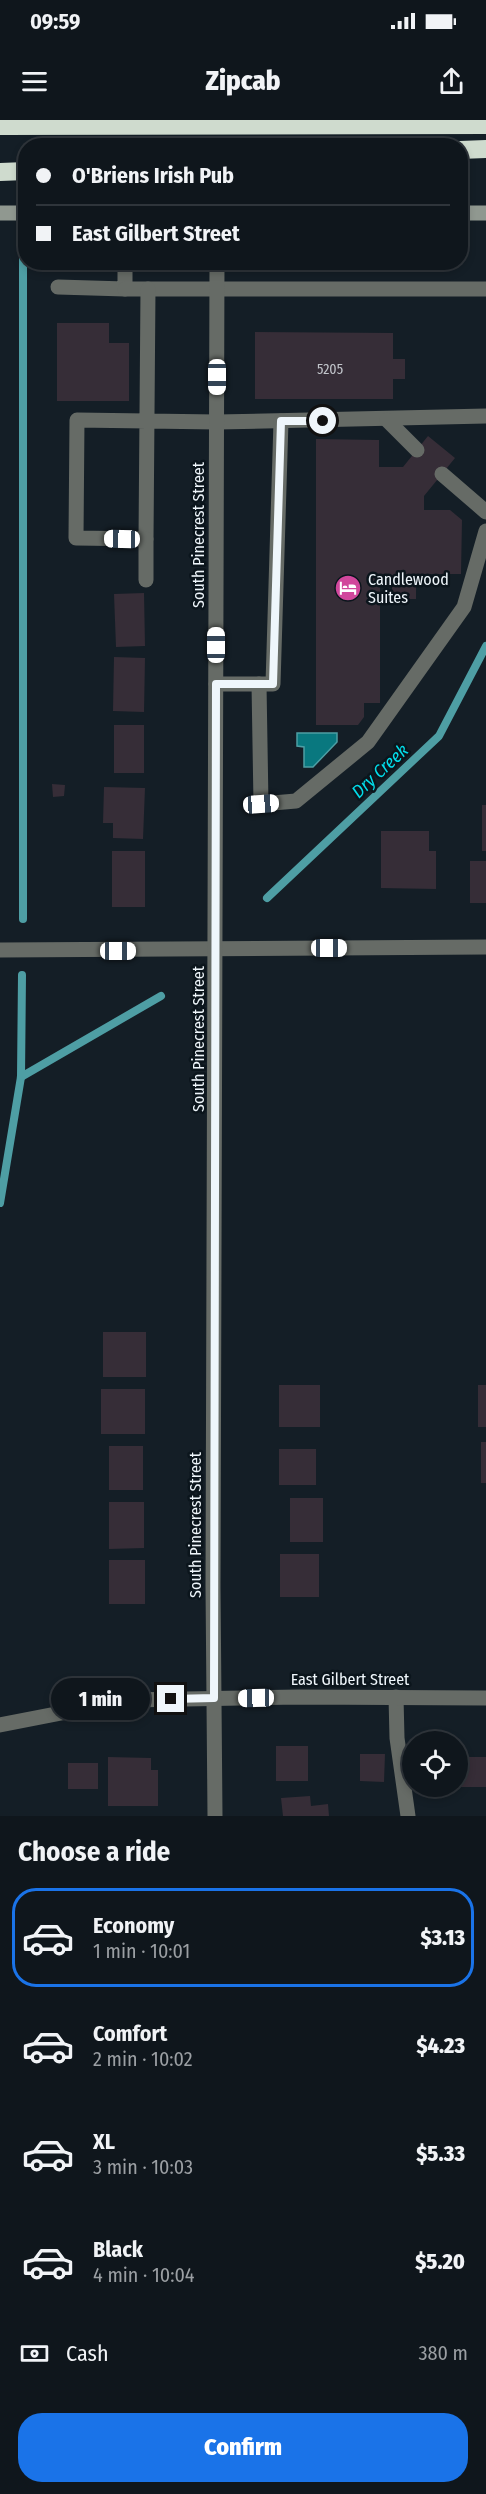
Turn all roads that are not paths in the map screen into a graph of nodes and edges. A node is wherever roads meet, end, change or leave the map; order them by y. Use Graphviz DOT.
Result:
graph roads {
  1 [pos="486,125"];
  2 [pos="0,126"];
  3 [pos="486,149"];
  4 [pos="468,150"];
  5 [pos="18,171"];
  6 [pos="0,172"];
  7 [pos="0,213"];
  8 [pos="18,213"];
  9 [pos="468,213"];
  10 [pos="486,213"];
  11 [pos="125,270"];
  12 [pos="217,270"];
  13 [pos="58,287"];
  14 [pos="217,288"];
  15 [pos="125,289"];
  16 [pos="148,289"];
  17 [pos="486,289"];
  18 [pos="486,416"];
  19 [pos="387,420"];
  20 [pos="147,421"];
  21 [pos="281,421"];
  22 [pos="217,422"];
  23 [pos="417,450"];
  24 [pos="442,474"];
  25 [pos="486,513"];
  26 [pos="486,531"];
  27 [pos="146,539"];
  28 [pos="146,580"];
  29 [pos="216,684"];
  30 [pos="259,684"];
  31 [pos="486,947"];
  32 [pos="216,948"];
  33 [pos="0,950"];
  34 [pos="396,1697"];
  35 [pos="214,1698"];
  36 [pos="486,1698"];
  37 [pos="0,1725"];
  38 [pos="215,1816"];
  39 [pos="408,1816"];
  1 -- 2 [label="highway"];
  3 -- 4 [label="highway"];
  5 -- 6 [label="highway"];
  7 -- 8 [label="main road"];
  9 -- 10 [label="main road"];
  11 -- 15 [label="street"];
  12 -- 14 [label="street, South Pinecrest Street"];
  13 -- 15 [label="street"];
  14 -- 16 [label="street"];
  14 -- 17 [label="street"];
  14 -- 22 [label="street, South Pinecrest Street"];
  15 -- 16 [label="street"];
  16 -- 20 [label="street"];
  18 -- 19 [label="street"];
  19 -- 21 [label="street"];
  19 -- 23 [label="street"];
  20 -- 22 [label="street"];
  20 -- 27 [label="street"];
  20 -- 27 [label="street"];
  21 -- 22 [label="street"];
  21 -- 30 [label="street"];
  22 -- 29 [label="street, South Pinecrest Street"];
  24 -- 25 [label="street"];
  26 -- 30 [label="street"];
  27 -- 28 [label="street"];
  29 -- 30 [label="street"];
  29 -- 32 [label="street, South Pinecrest Street"];
  31 -- 32 [label="street"];
  32 -- 33 [label="street"];
  32 -- 35 [label="street, South Pinecrest Street"];
  34 -- 35 [label="street, East Gilbert Street"];
  34 -- 36 [label="street, East Gilbert Street"];
  34 -- 39 [label="street"];
  35 -- 37 [label="street, East Gilbert Street"];
  35 -- 38 [label="street, South Pinecrest Street"];
}
